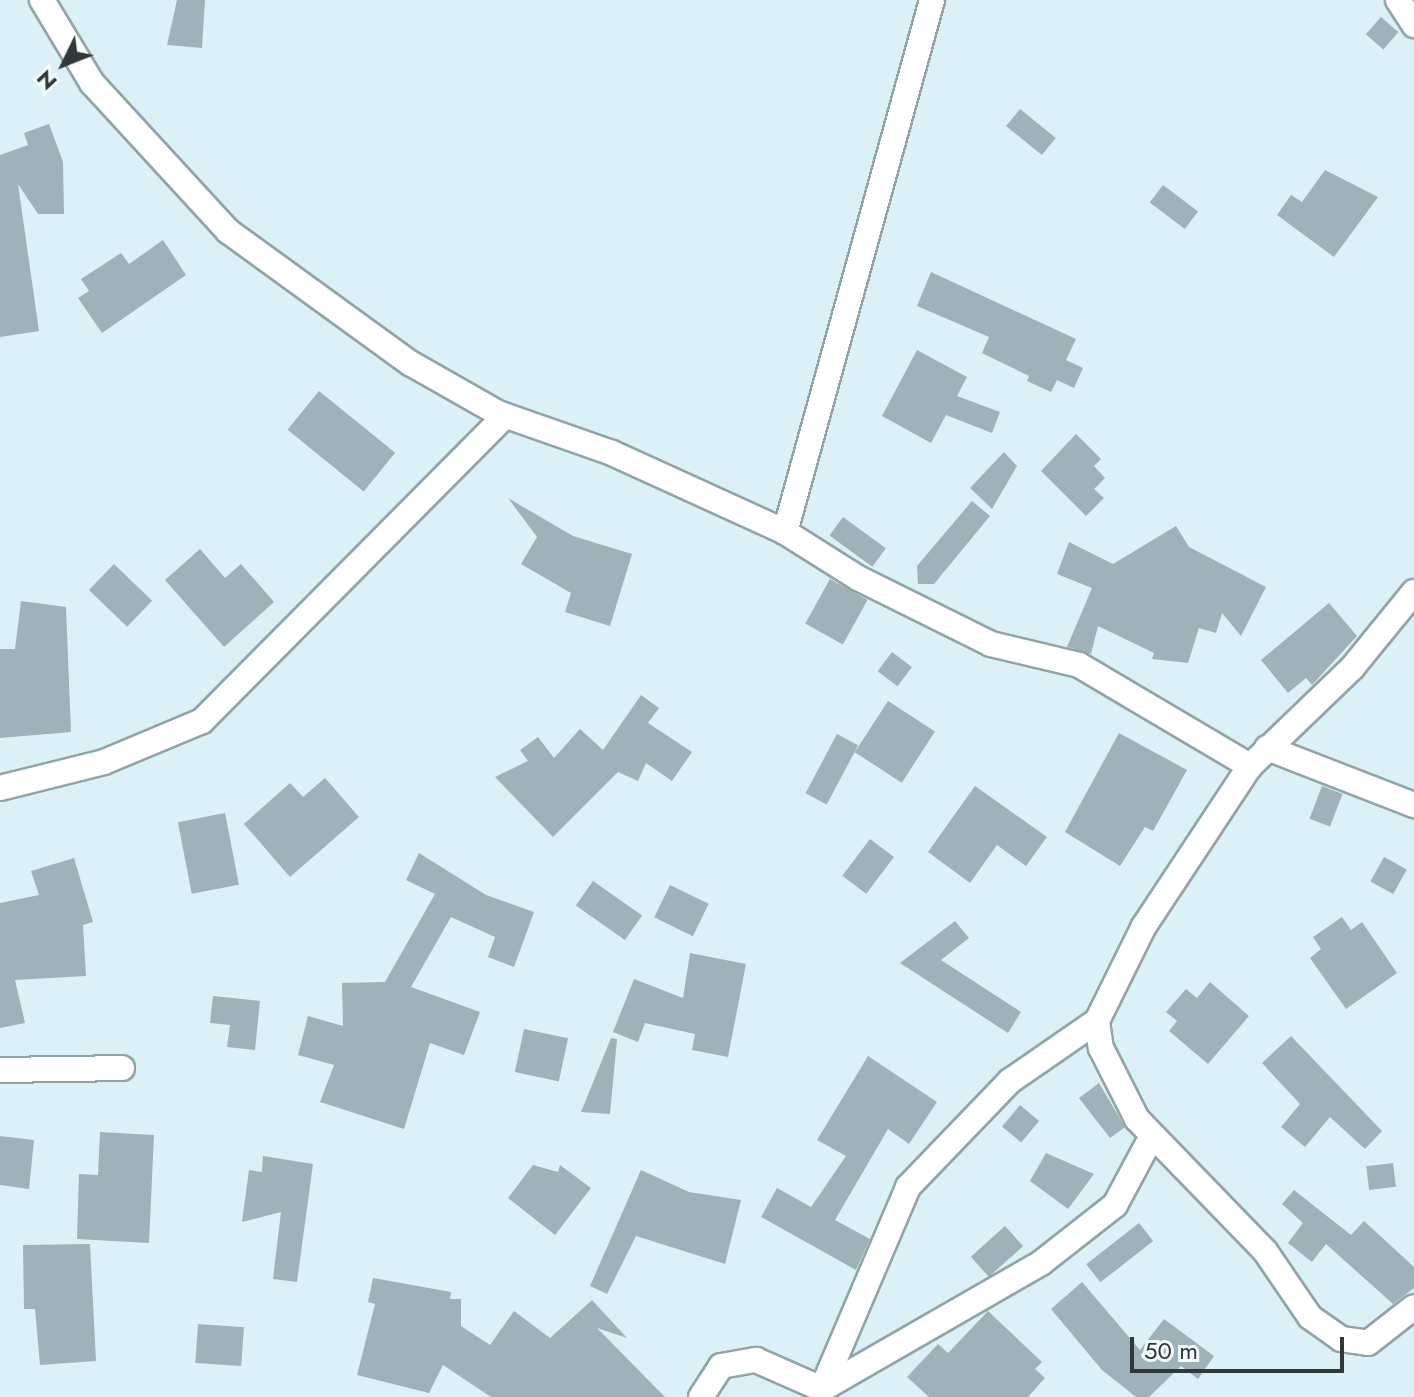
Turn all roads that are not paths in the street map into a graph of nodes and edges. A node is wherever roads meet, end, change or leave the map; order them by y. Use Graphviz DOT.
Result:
graph roads {
  1 [pos="42,0"];
  2 [pos="932,0"];
  3 [pos="1398,0"];
  4 [pos="1414,25"];
  5 [pos="505,416"];
  6 [pos="785,532"];
  7 [pos="1414,592"];
  8 [pos="1267,748"];
  9 [pos="1250,766"];
  10 [pos="0,788"];
  11 [pos="1414,805"];
  12 [pos="1097,1021"];
  13 [pos="122,1068"];
  14 [pos="0,1070"];
  15 [pos="1152,1136"];
  16 [pos="1414,1307"];
  17 [pos="822,1389"];
  18 [pos="701,1397"];
  1 -- 5 [label="street"];
  2 -- 6 [label="street"];
  3 -- 4 [label="street"];
  5 -- 6 [label="street"];
  5 -- 10 [label="street"];
  6 -- 9 [label="street"];
  7 -- 8 [label="street"];
  8 -- 9 [label="street"];
  8 -- 11 [label="street"];
  9 -- 12 [label="street"];
  12 -- 15 [label="street"];
  12 -- 17 [label="street"];
  13 -- 14 [label="street"];
  15 -- 16 [label="street"];
  15 -- 17 [label="street"];
  17 -- 18 [label="street"];
}
